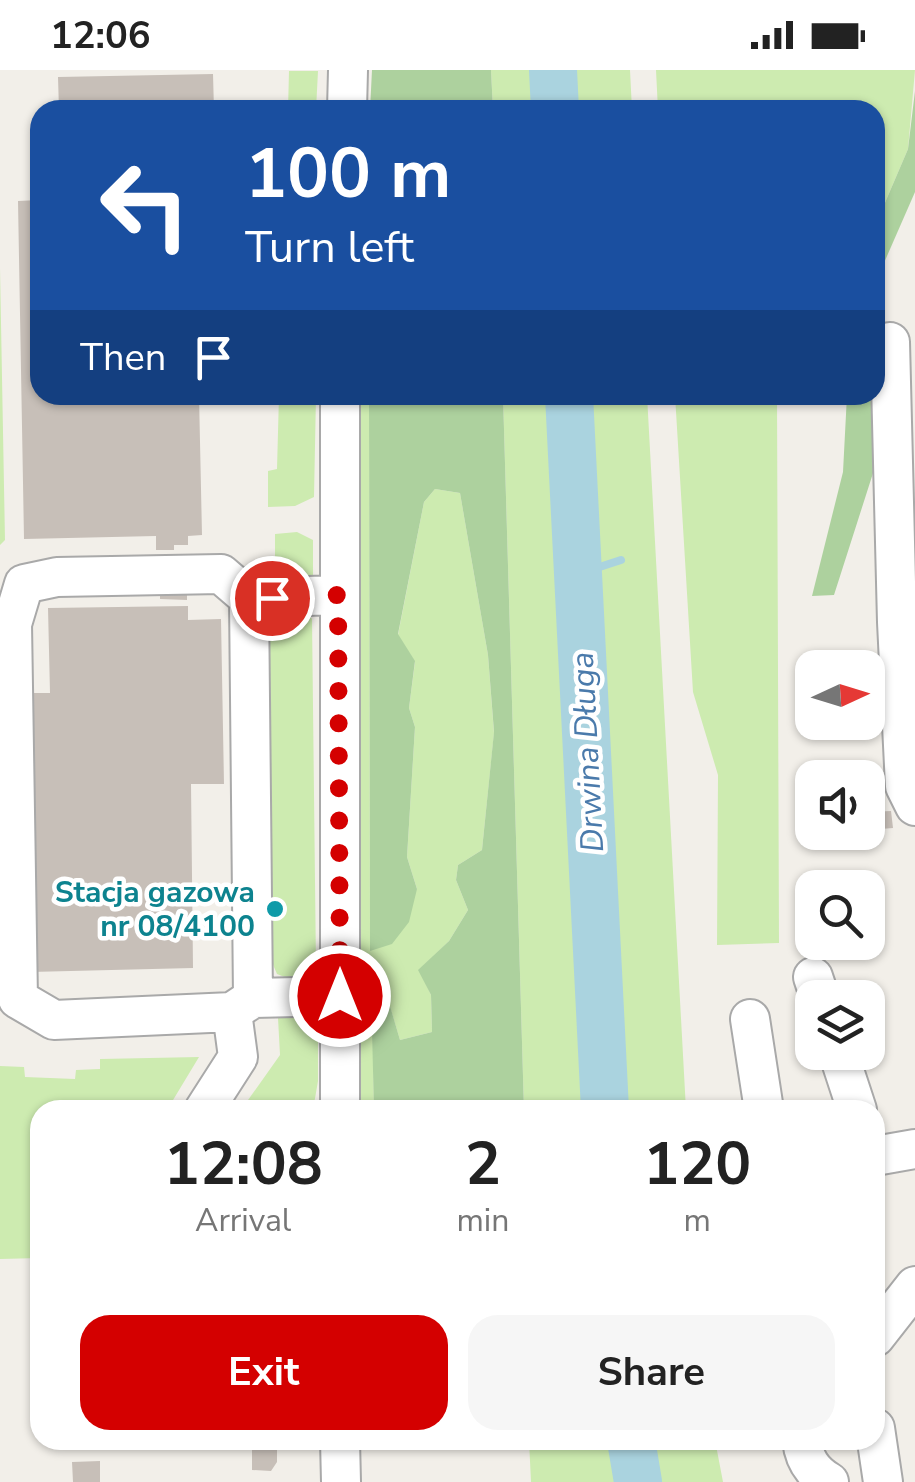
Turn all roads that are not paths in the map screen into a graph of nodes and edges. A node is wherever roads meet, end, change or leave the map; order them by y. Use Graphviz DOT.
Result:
graph roads {
  1 [pos="348,70"];
  2 [pos="347,100"];
  3 [pos="890,342"];
  4 [pos="340,405"];
  5 [pos="338,595"];
  6 [pos="249,598"];
  7 [pos="906,622"];
  8 [pos="915,806"];
  9 [pos="340,996"];
  10 [pos="243,1005"];
  11 [pos="750,1019"];
  12 [pos="844,1070"];
  13 [pos="210,1100"];
  14 [pos="340,1100"];
  15 [pos="762,1100"];
  16 [pos="855,1100"];
  17 [pos="915,1149"];
  18 [pos="885,1154"];
  19 [pos="915,1286"];
  20 [pos="885,1324"];
  21 [pos="340,1450"];
  22 [pos="803,1450"];
  23 [pos="878,1450"];
  24 [pos="340,1482"];
  25 [pos="829,1482"];
  26 [pos="883,1482"];
  1 -- 2 [label="street"];
  3 -- 7 [label="street"];
  4 -- 5 [label="street"];
  5 -- 6 [label="street"];
  5 -- 9 [label="street"];
  6 -- 10 [label="street"];
  6 -- 10 [label="street"];
  7 -- 8 [label="street"];
  9 -- 10 [label="street"];
  9 -- 14 [label="street"];
  10 -- 13 [label="street"];
  11 -- 15 [label="street"];
  12 -- 16 [label="street"];
  17 -- 18 [label="street"];
  19 -- 20 [label="street"];
  21 -- 24 [label="street"];
  22 -- 25 [label="street"];
  23 -- 26 [label="street"];
}
